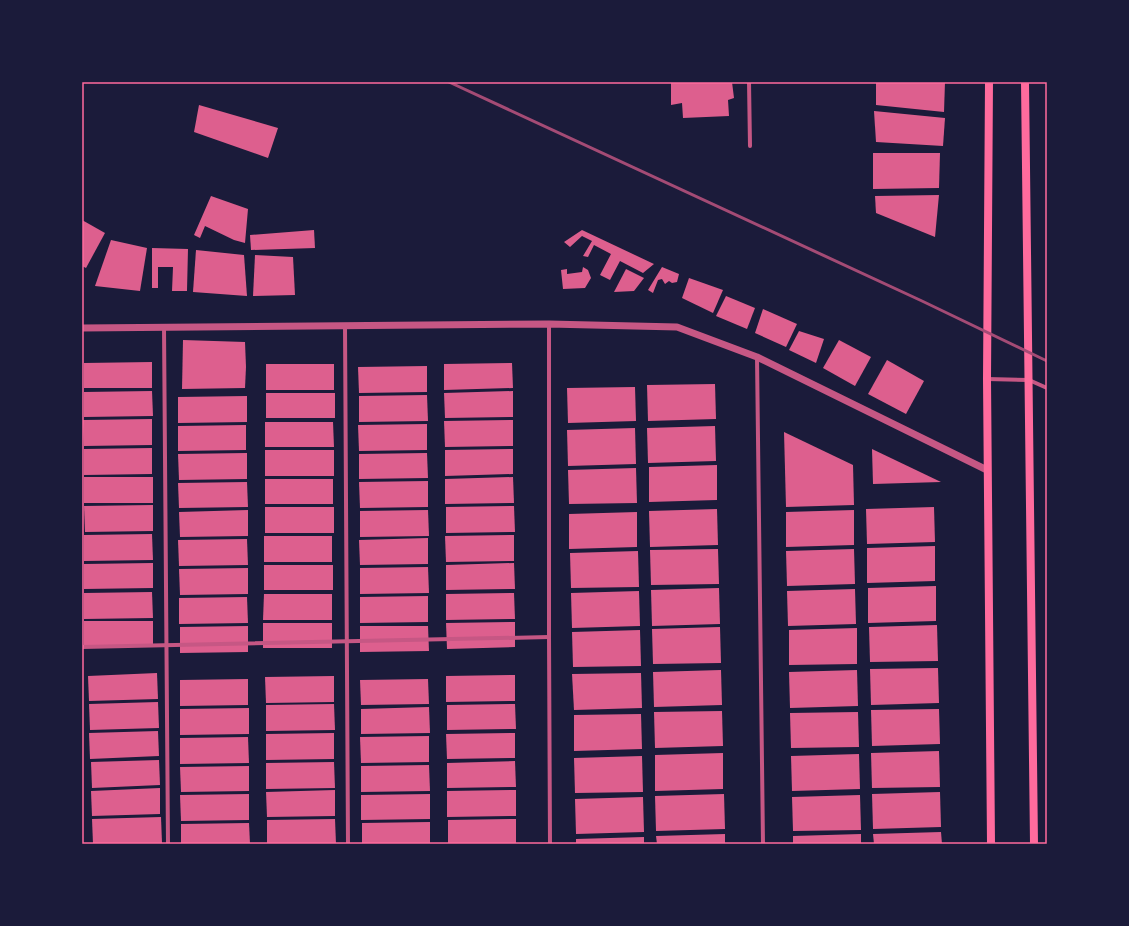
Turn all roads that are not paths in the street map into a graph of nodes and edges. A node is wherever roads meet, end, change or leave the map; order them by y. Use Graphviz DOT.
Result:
graph roads {
  1 [pos="749,82"];
  2 [pos="989,82"];
  3 [pos="1025,82"];
  4 [pos="750,146"];
  5 [pos="549,324"];
  6 [pos="345,326"];
  7 [pos="164,327"];
  8 [pos="82,328"];
  9 [pos="757,357"];
  10 [pos="987,379"];
  11 [pos="1029,380"];
  12 [pos="1047,388"];
  13 [pos="987,470"];
  14 [pos="549,637"];
  15 [pos="347,641"];
  16 [pos="166,646"];
  17 [pos="82,647"];
  18 [pos="168,844"];
  19 [pos="348,844"];
  20 [pos="550,844"];
  21 [pos="763,844"];
  22 [pos="991,844"];
  23 [pos="1034,844"];
  1 -- 4 [label="street"];
  2 -- 10 [label="main road"];
  3 -- 11 [label="main road"];
  5 -- 6 [label="street"];
  5 -- 9 [label="street"];
  5 -- 14 [label="street"];
  6 -- 7 [label="street"];
  6 -- 15 [label="street"];
  7 -- 8 [label="street"];
  7 -- 16 [label="street"];
  9 -- 13 [label="street"];
  9 -- 21 [label="street"];
  10 -- 11 [label="street"];
  10 -- 13 [label="main road"];
  11 -- 12 [label="street"];
  11 -- 23 [label="main road"];
  13 -- 22 [label="main road"];
  14 -- 15 [label="street"];
  14 -- 20 [label="street"];
  15 -- 16 [label="street"];
  15 -- 19 [label="street"];
  16 -- 17 [label="street"];
  16 -- 18 [label="street"];
}
